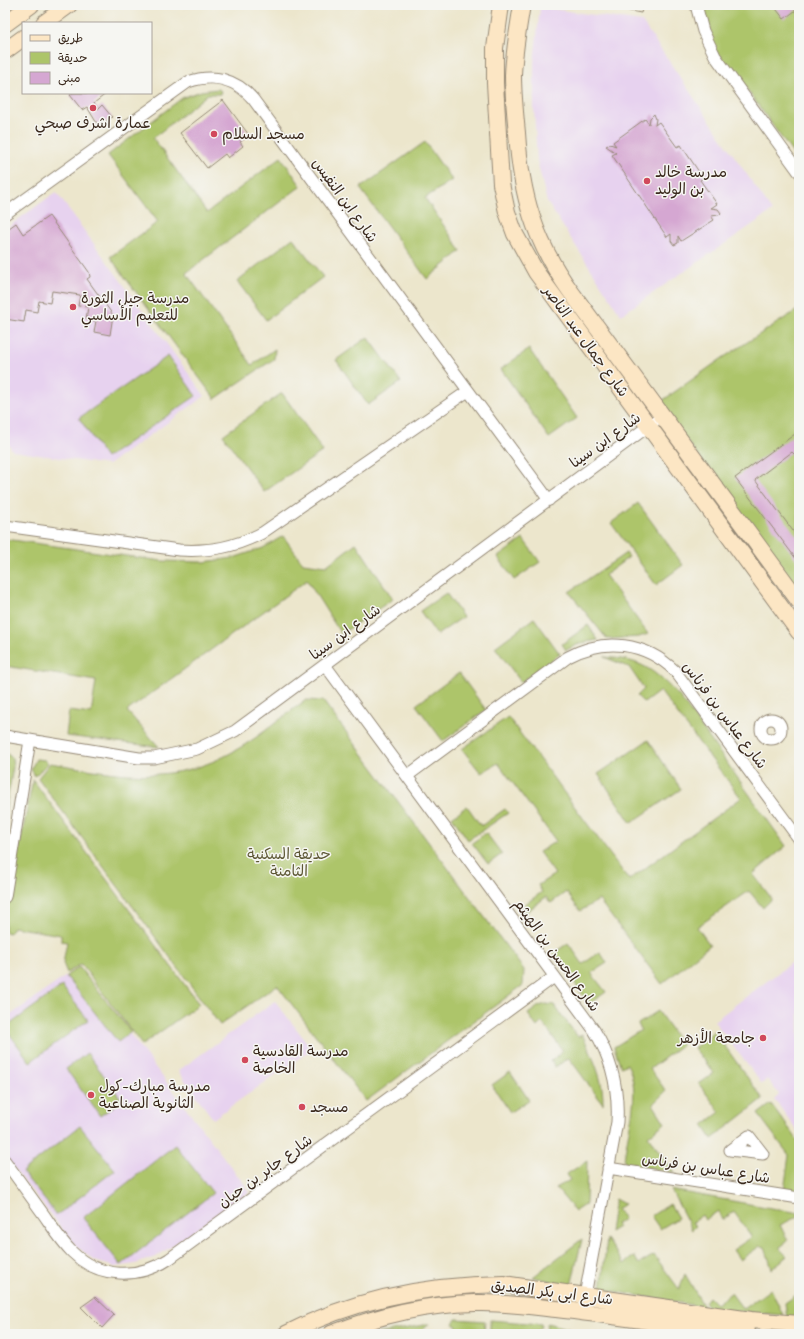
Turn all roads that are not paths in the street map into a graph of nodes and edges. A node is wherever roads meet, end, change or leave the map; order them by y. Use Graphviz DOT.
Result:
graph roads {
  1 [pos="31,5"];
  2 [pos="69,5"];
  3 [pos="501,5"];
  4 [pos="522,5"];
  5 [pos="696,5"];
  6 [pos="45,22"];
  7 [pos="5,24"];
  8 [pos="22,39"];
  9 [pos="5,51"];
  10 [pos="799,172"];
  11 [pos="5,214"];
  12 [pos="468,391"];
  13 [pos="662,416"];
  14 [pos="648,426"];
  15 [pos="549,500"];
  16 [pos="5,526"];
  17 [pos="799,601"];
  18 [pos="799,632"];
  19 [pos="325,664"];
  20 [pos="5,736"];
  21 [pos="30,740"];
  22 [pos="407,776"];
  23 [pos="799,839"];
  24 [pos="5,897"];
  25 [pos="554,977"];
  26 [pos="5,1161"];
  27 [pos="608,1168"];
  28 [pos="799,1198"];
  29 [pos="585,1296"];
  30 [pos="582,1312"];
  31 [pos="799,1324"];
  32 [pos="286,1334"];
  33 [pos="331,1334"];
  34 [pos="748,1334"];
  1 -- 7 [label="main road"];
  2 -- 6 [label="main road"];
  3 -- 14 [label="main road, شارع جمال عبد الناصر"];
  4 -- 13 [label="main road, شارع جمال عبد الناصر"];
  5 -- 10 [label="street"];
  8 -- 9 [label="main road"];
  11 -- 12 [label="street, شارع ابن النفيس"];
  12 -- 15 [label="street, شارع ابن النفيس"];
  12 -- 16 [label="street"];
  13 -- 14 [label="street, شارع ابن سينا"];
  13 -- 17 [label="main road, شارع جمال عبد الناصر"];
  14 -- 15 [label="street, شارع ابن سينا"];
  14 -- 18 [label="main road, شارع جمال عبد الناصر"];
  15 -- 19 [label="street, شارع ابن سينا"];
  19 -- 21 [label="street, شارع ابن سينا"];
  19 -- 22 [label="street, شارع الحسن بن الهيثم"];
  20 -- 21 [label="street, شارع ابن سينا"];
  21 -- 24 [label="street"];
  22 -- 23 [label="street, شارع عباس بن فرناس"];
  22 -- 25 [label="street, شارع الحسن بن الهيثم"];
  25 -- 26 [label="street, شارع جابر بن حيان"];
  25 -- 27 [label="street, شارع الحسن بن الهيثم"];
  27 -- 28 [label="street, شارع عباس بن فرناس"];
  27 -- 29 [label="street, شارع الحسن بن الهيثم"];
  29 -- 30 [label="street, شارع الحسن بن الهيثم"];
  29 -- 31 [label="main road, شارع ابى بكر الصديق"];
  29 -- 32 [label="main road, شارع ابى بكر الصديق"];
  30 -- 33 [label="main road, شارع ابى بكر الصديق"];
  30 -- 34 [label="main road, شارع ابى بكر الصديق"];
}
